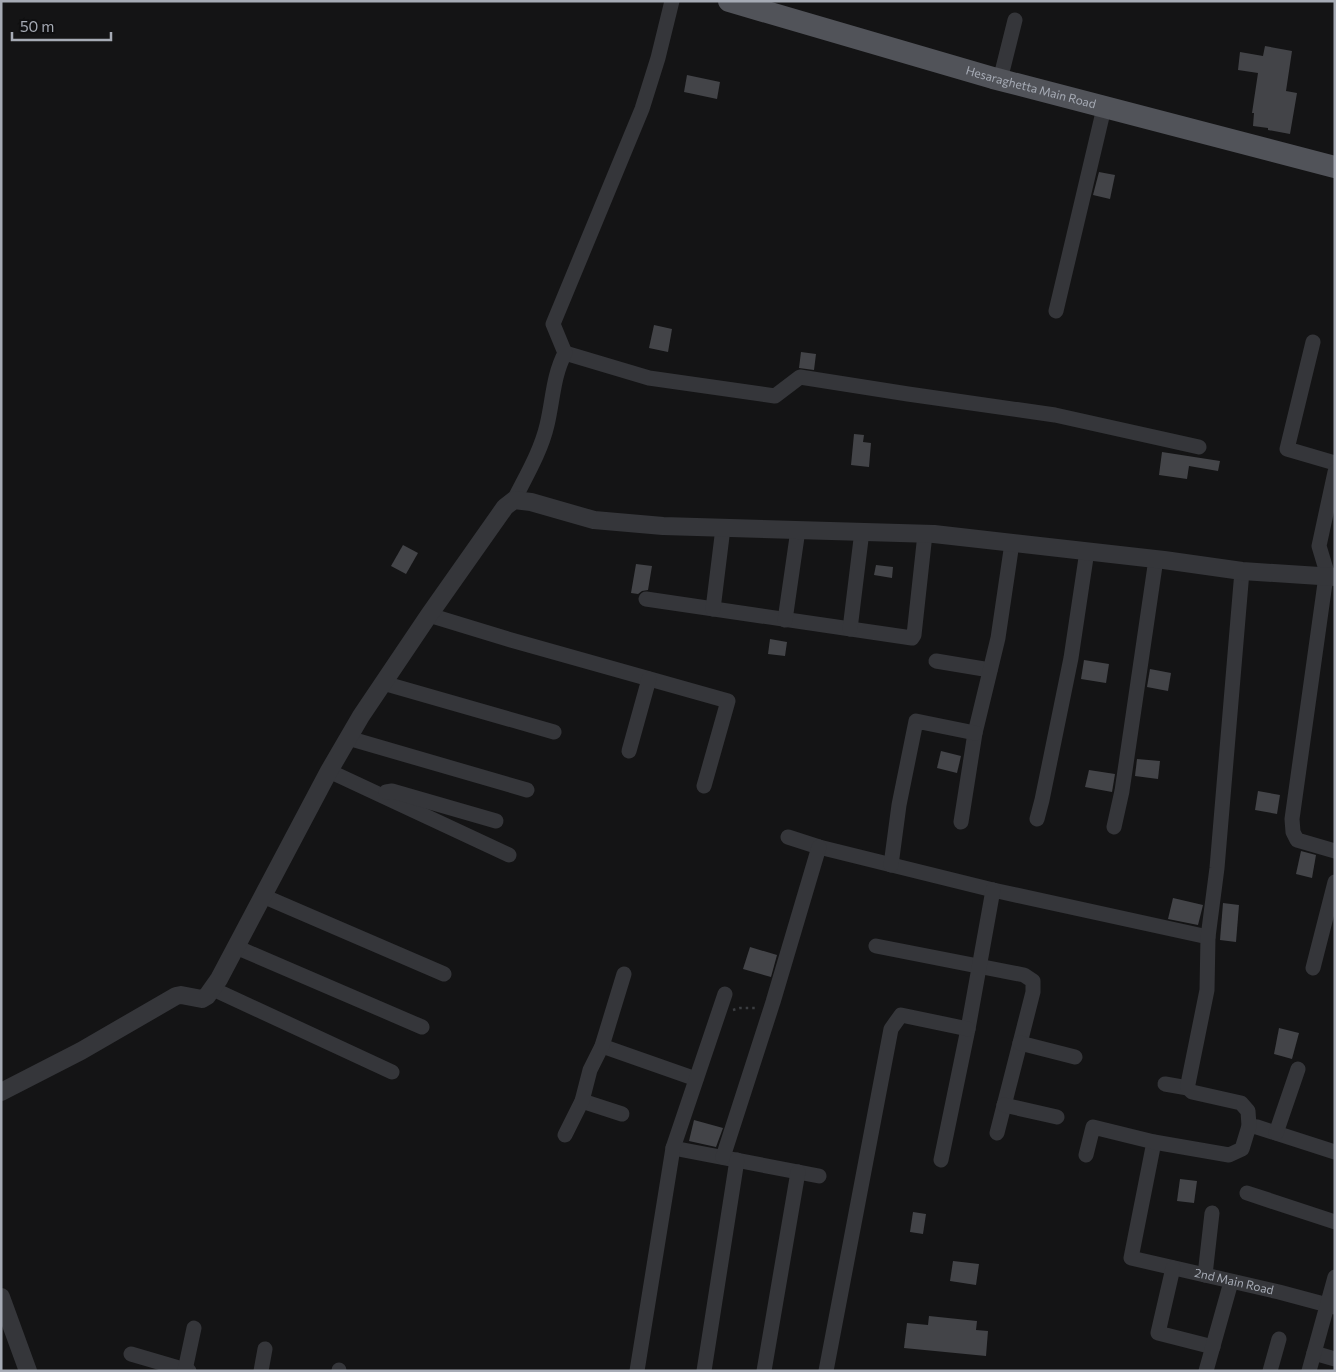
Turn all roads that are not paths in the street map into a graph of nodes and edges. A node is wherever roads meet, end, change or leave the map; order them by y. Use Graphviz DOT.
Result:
graph roads {
  1 [pos="672,1"];
  2 [pos="729,1"];
  3 [pos="1015,20"];
  4 [pos="1000,80"];
  5 [pos="1104,108"];
  6 [pos="1335,167"];
  7 [pos="1056,311"];
  8 [pos="1314,342"];
  9 [pos="565,353"];
  10 [pos="1200,447"];
  11 [pos="1335,462"];
  12 [pos="1335,472"];
  13 [pos="514,500"];
  14 [pos="723,528"];
  15 [pos="798,530"];
  16 [pos="862,531"];
  17 [pos="926,534"];
  18 [pos="1012,543"];
  19 [pos="1087,551"];
  20 [pos="1156,559"];
  21 [pos="1242,571"];
  22 [pos="1329,577"];
  23 [pos="646,599"];
  24 [pos="713,609"];
  25 [pos="429,615"];
  26 [pos="785,620"];
  27 [pos="850,629"];
  28 [pos="936,661"];
  29 [pos="990,670"];
  30 [pos="649,679"];
  31 [pos="383,683"];
  32 [pos="554,732"];
  33 [pos="975,733"];
  34 [pos="348,738"];
  35 [pos="629,751"];
  36 [pos="329,772"];
  37 [pos="704,786"];
  38 [pos="527,790"];
  39 [pos="376,794"];
  40 [pos="1037,819"];
  41 [pos="496,820"];
  42 [pos="961,822"];
  43 [pos="1114,827"];
  44 [pos="788,837"];
  45 [pos="819,847"];
  46 [pos="1335,851"];
  47 [pos="508,855"];
  48 [pos="891,865"];
  49 [pos="1335,882"];
  50 [pos="993,890"];
  51 [pos="263,896"];
  52 [pos="1208,937"];
  53 [pos="876,946"];
  54 [pos="236,947"];
  55 [pos="979,966"];
  56 [pos="1313,968"];
  57 [pos="444,974"];
  58 [pos="624,974"];
  59 [pos="212,989"];
  60 [pos="725,994"];
  61 [pos="422,1027"];
  62 [pos="968,1029"];
  63 [pos="1020,1044"];
  64 [pos="602,1046"];
  65 [pos="1075,1057"];
  66 [pos="1298,1069"];
  67 [pos="392,1072"];
  68 [pos="696,1079"];
  69 [pos="1165,1084"];
  70 [pos="1188,1088"];
  71 [pos="1,1092"];
  72 [pos="582,1101"];
  73 [pos="1004,1105"];
  74 [pos="622,1114"];
  75 [pos="1057,1117"];
  76 [pos="1249,1126"];
  77 [pos="997,1133"];
  78 [pos="1276,1133"];
  79 [pos="565,1135"];
  80 [pos="1154,1142"];
  81 [pos="673,1148"];
  82 [pos="1335,1152"];
  83 [pos="1086,1155"];
  84 [pos="730,1159"];
  85 [pos="941,1160"];
  86 [pos="798,1172"];
  87 [pos="819,1176"];
  88 [pos="1247,1193"];
  89 [pos="1212,1214"];
  90 [pos="1335,1222"];
  91 [pos="1173,1268"];
  92 [pos="1205,1276"];
  93 [pos="1335,1277"];
  94 [pos="1231,1282"];
  95 [pos="1,1297"];
  96 [pos="1331,1306"];
  97 [pos="194,1328"];
  98 [pos="1279,1339"];
  99 [pos="1213,1347"];
  100 [pos="265,1349"];
  101 [pos="1314,1353"];
  102 [pos="131,1354"];
  103 [pos="1335,1359"];
  104 [pos="187,1370"];
  105 [pos="28,1371"];
  106 [pos="261,1371"];
  107 [pos="637,1371"];
  108 [pos="704,1371"];
  109 [pos="764,1371"];
  110 [pos="826,1371"];
  111 [pos="1206,1371"];
  112 [pos="1270,1371"];
  113 [pos="1309,1371"];
  1 -- 9 [label="street"];
  2 -- 4 [label="main road, Hesaraghetta Main Road"];
  3 -- 4 [label="street"];
  4 -- 5 [label="main road, Hesaraghetta Main Road"];
  5 -- 6 [label="main road, Hesaraghetta Main Road"];
  5 -- 7 [label="street"];
  8 -- 11 [label="street"];
  9 -- 10 [label="street"];
  9 -- 13 [label="street"];
  12 -- 22 [label="street"];
  13 -- 14 [label="street"];
  13 -- 25 [label="street"];
  14 -- 15 [label="street"];
  14 -- 24 [label="street"];
  15 -- 16 [label="street"];
  15 -- 26 [label="street"];
  16 -- 17 [label="street"];
  16 -- 27 [label="street"];
  17 -- 18 [label="street"];
  17 -- 27 [label="street"];
  18 -- 19 [label="street"];
  18 -- 29 [label="street"];
  19 -- 20 [label="street"];
  19 -- 40 [label="street"];
  20 -- 21 [label="street"];
  20 -- 43 [label="street"];
  21 -- 22 [label="street"];
  21 -- 52 [label="street"];
  22 -- 46 [label="street"];
  23 -- 24 [label="street"];
  24 -- 26 [label="street"];
  25 -- 30 [label="street"];
  25 -- 31 [label="street"];
  26 -- 27 [label="street"];
  28 -- 29 [label="street"];
  29 -- 33 [label="street"];
  30 -- 35 [label="street"];
  30 -- 37 [label="street"];
  31 -- 32 [label="street"];
  31 -- 34 [label="street"];
  33 -- 42 [label="street"];
  33 -- 48 [label="street"];
  34 -- 36 [label="street"];
  34 -- 38 [label="street"];
  36 -- 39 [label="street"];
  36 -- 51 [label="street"];
  39 -- 41 [label="street"];
  39 -- 47 [label="street"];
  44 -- 45 [label="street"];
  45 -- 48 [label="street"];
  45 -- 84 [label="street"];
  48 -- 50 [label="street"];
  49 -- 56 [label="street"];
  50 -- 52 [label="street"];
  50 -- 55 [label="street"];
  51 -- 54 [label="street"];
  51 -- 57 [label="street"];
  52 -- 70 [label="street"];
  53 -- 55 [label="street"];
  54 -- 59 [label="street"];
  54 -- 61 [label="street"];
  55 -- 62 [label="street"];
  55 -- 63 [label="street"];
  58 -- 64 [label="street"];
  59 -- 67 [label="street"];
  59 -- 71 [label="street"];
  60 -- 68 [label="street"];
  62 -- 85 [label="street"];
  62 -- 110 [label="street"];
  63 -- 65 [label="street"];
  63 -- 73 [label="street"];
  64 -- 68 [label="street"];
  64 -- 72 [label="street"];
  66 -- 78 [label="street"];
  68 -- 81 [label="street"];
  69 -- 70 [label="street"];
  70 -- 76 [label="street"];
  72 -- 74 [label="street"];
  72 -- 79 [label="street"];
  73 -- 75 [label="street"];
  73 -- 77 [label="street"];
  76 -- 78 [label="street"];
  76 -- 80 [label="street"];
  78 -- 82 [label="street"];
  80 -- 83 [label="street"];
  80 -- 91 [label="street, 2nd Main Road"];
  81 -- 84 [label="street"];
  81 -- 107 [label="street"];
  84 -- 86 [label="street"];
  84 -- 108 [label="street"];
  86 -- 87 [label="street"];
  86 -- 109 [label="street"];
  88 -- 90 [label="street"];
  89 -- 92 [label="street"];
  91 -- 92 [label="street, 2nd Main Road"];
  91 -- 99 [label="street"];
  92 -- 94 [label="street, 2nd Main Road"];
  93 -- 96 [label="street"];
  94 -- 96 [label="street, 2nd Main Road"];
  94 -- 99 [label="street"];
  95 -- 105 [label="street"];
  96 -- 101 [label="street"];
  97 -- 104 [label="street"];
  98 -- 112 [label="street"];
  99 -- 111 [label="street"];
  100 -- 106 [label="street"];
  101 -- 103 [label="street"];
  101 -- 113 [label="street"];
  102 -- 104 [label="street"];
}
